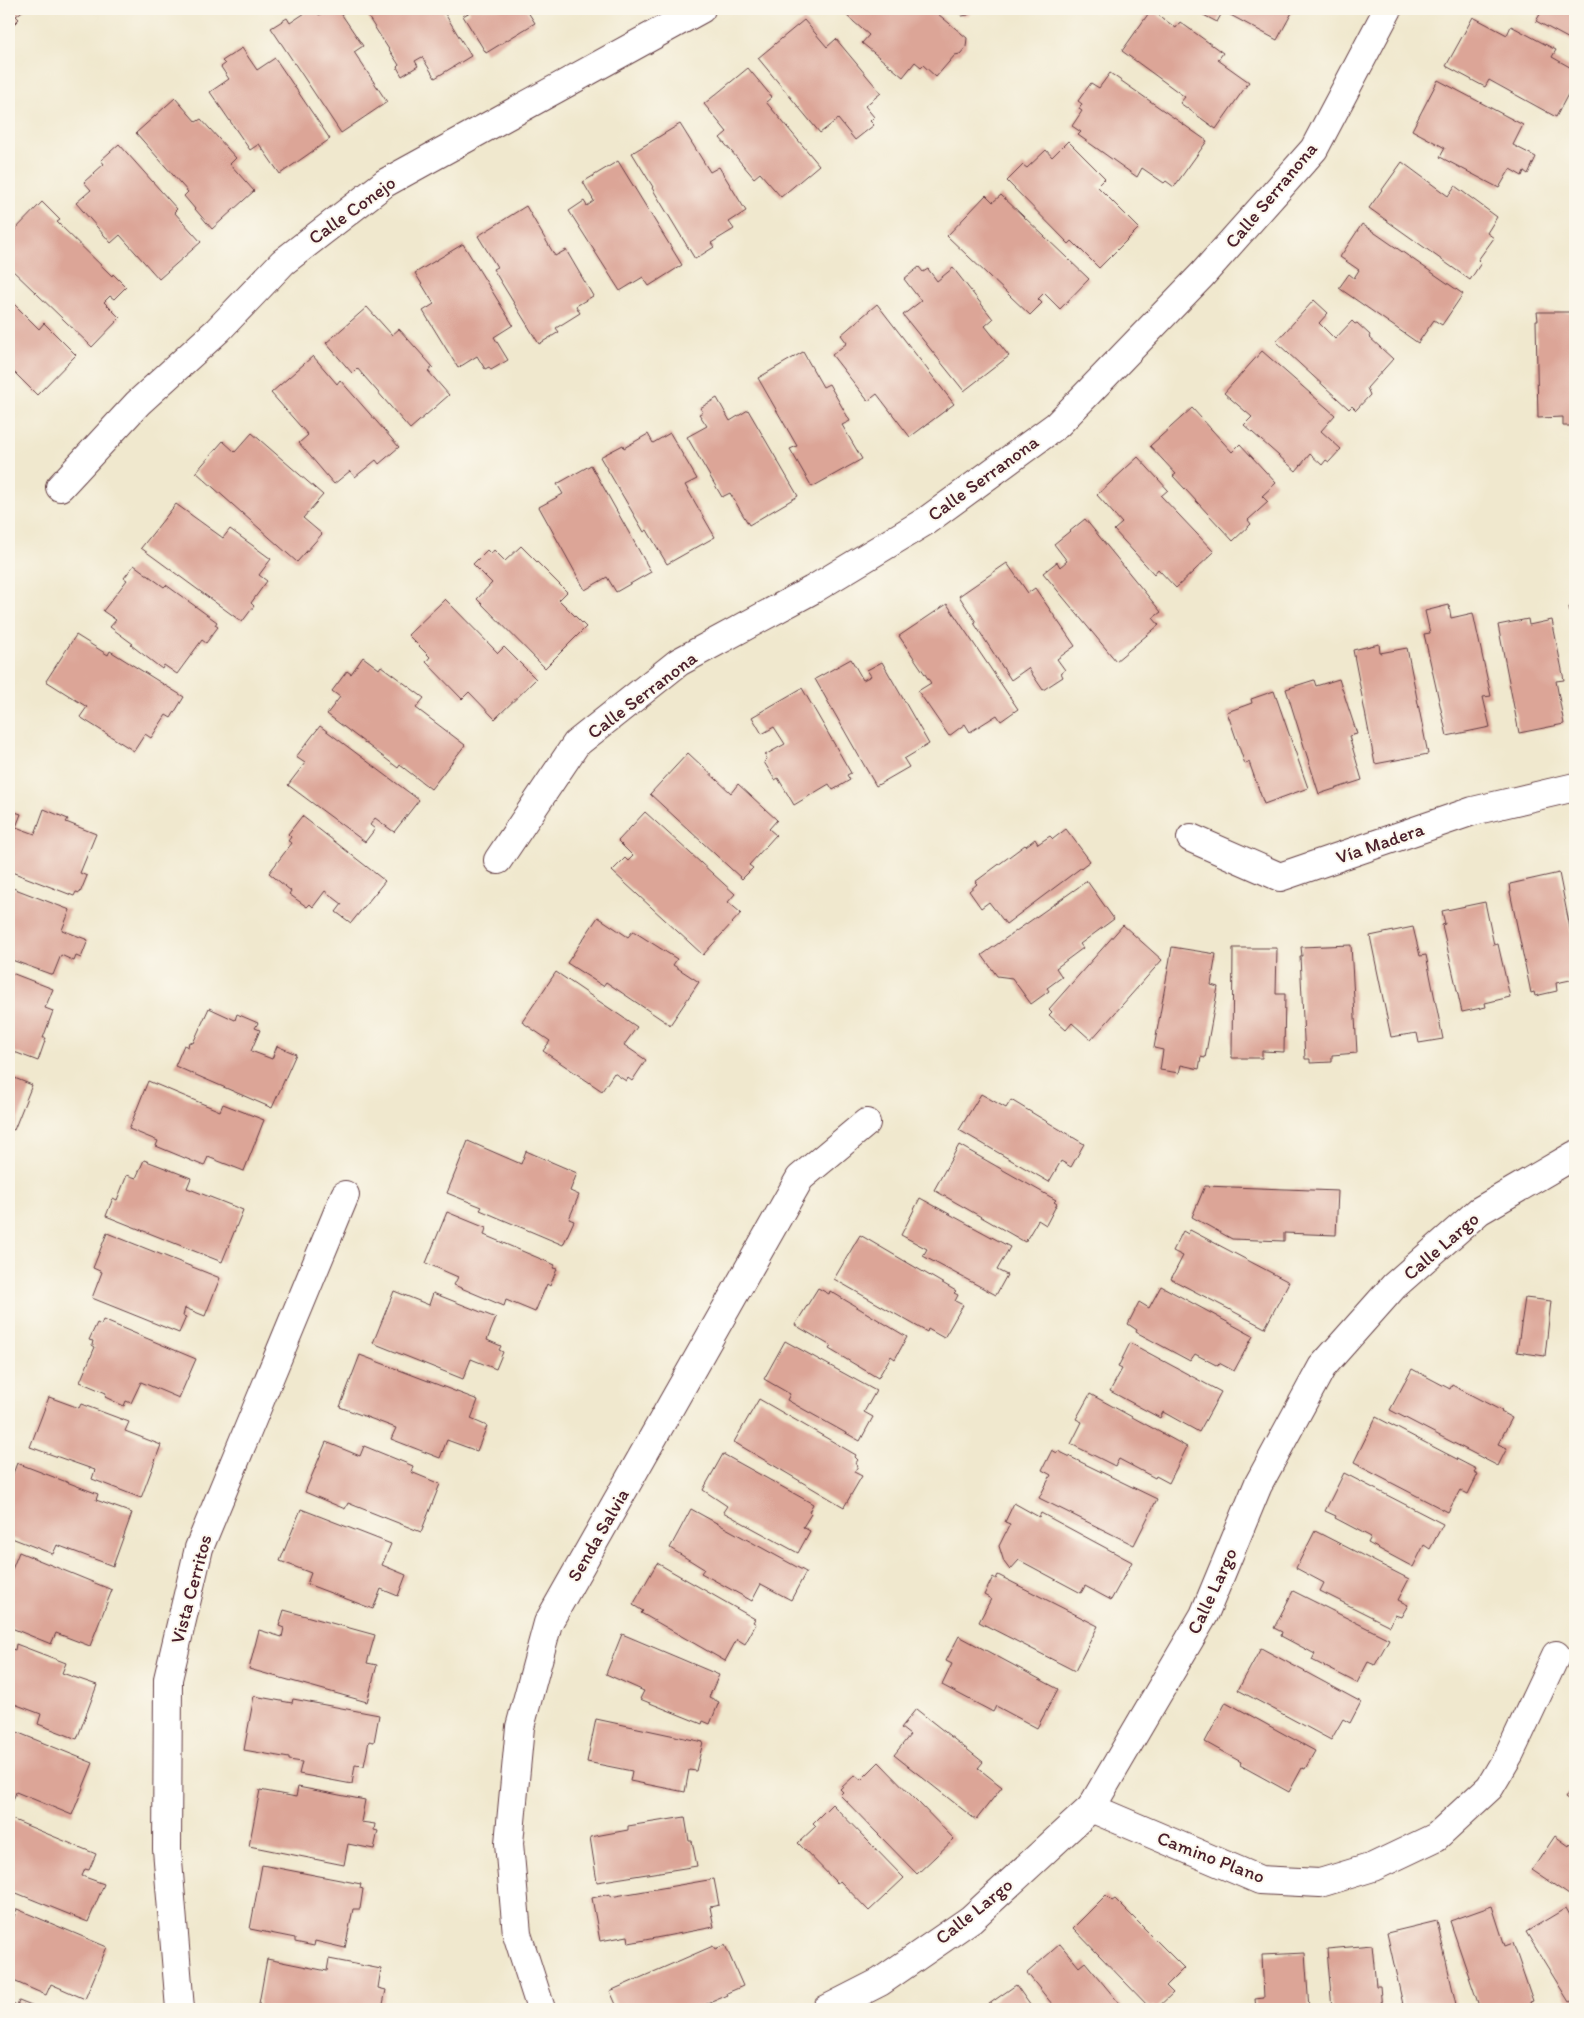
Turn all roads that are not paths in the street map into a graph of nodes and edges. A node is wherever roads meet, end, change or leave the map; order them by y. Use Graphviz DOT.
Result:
graph roads {
  1 [pos="702,9"];
  2 [pos="1388,9"];
  3 [pos="60,487"];
  4 [pos="1575,787"];
  5 [pos="1191,838"];
  6 [pos="498,860"];
  7 [pos="866,1123"];
  8 [pos="1575,1155"];
  9 [pos="345,1194"];
  10 [pos="1556,1655"];
  11 [pos="1091,1808"];
  12 [pos="180,2009"];
  13 [pos="541,2009"];
  14 [pos="827,2009"];
  1 -- 3 [label="street, Calle Conejo"];
  2 -- 6 [label="street, Calle Serranona"];
  4 -- 5 [label="street, Vía Madera"];
  7 -- 13 [label="street, Senda Salvia"];
  8 -- 11 [label="street, Calle Largo"];
  9 -- 12 [label="street, Vista Cerritos"];
  10 -- 11 [label="street, Camino Plano"];
  11 -- 14 [label="street, Calle Largo"];
}
